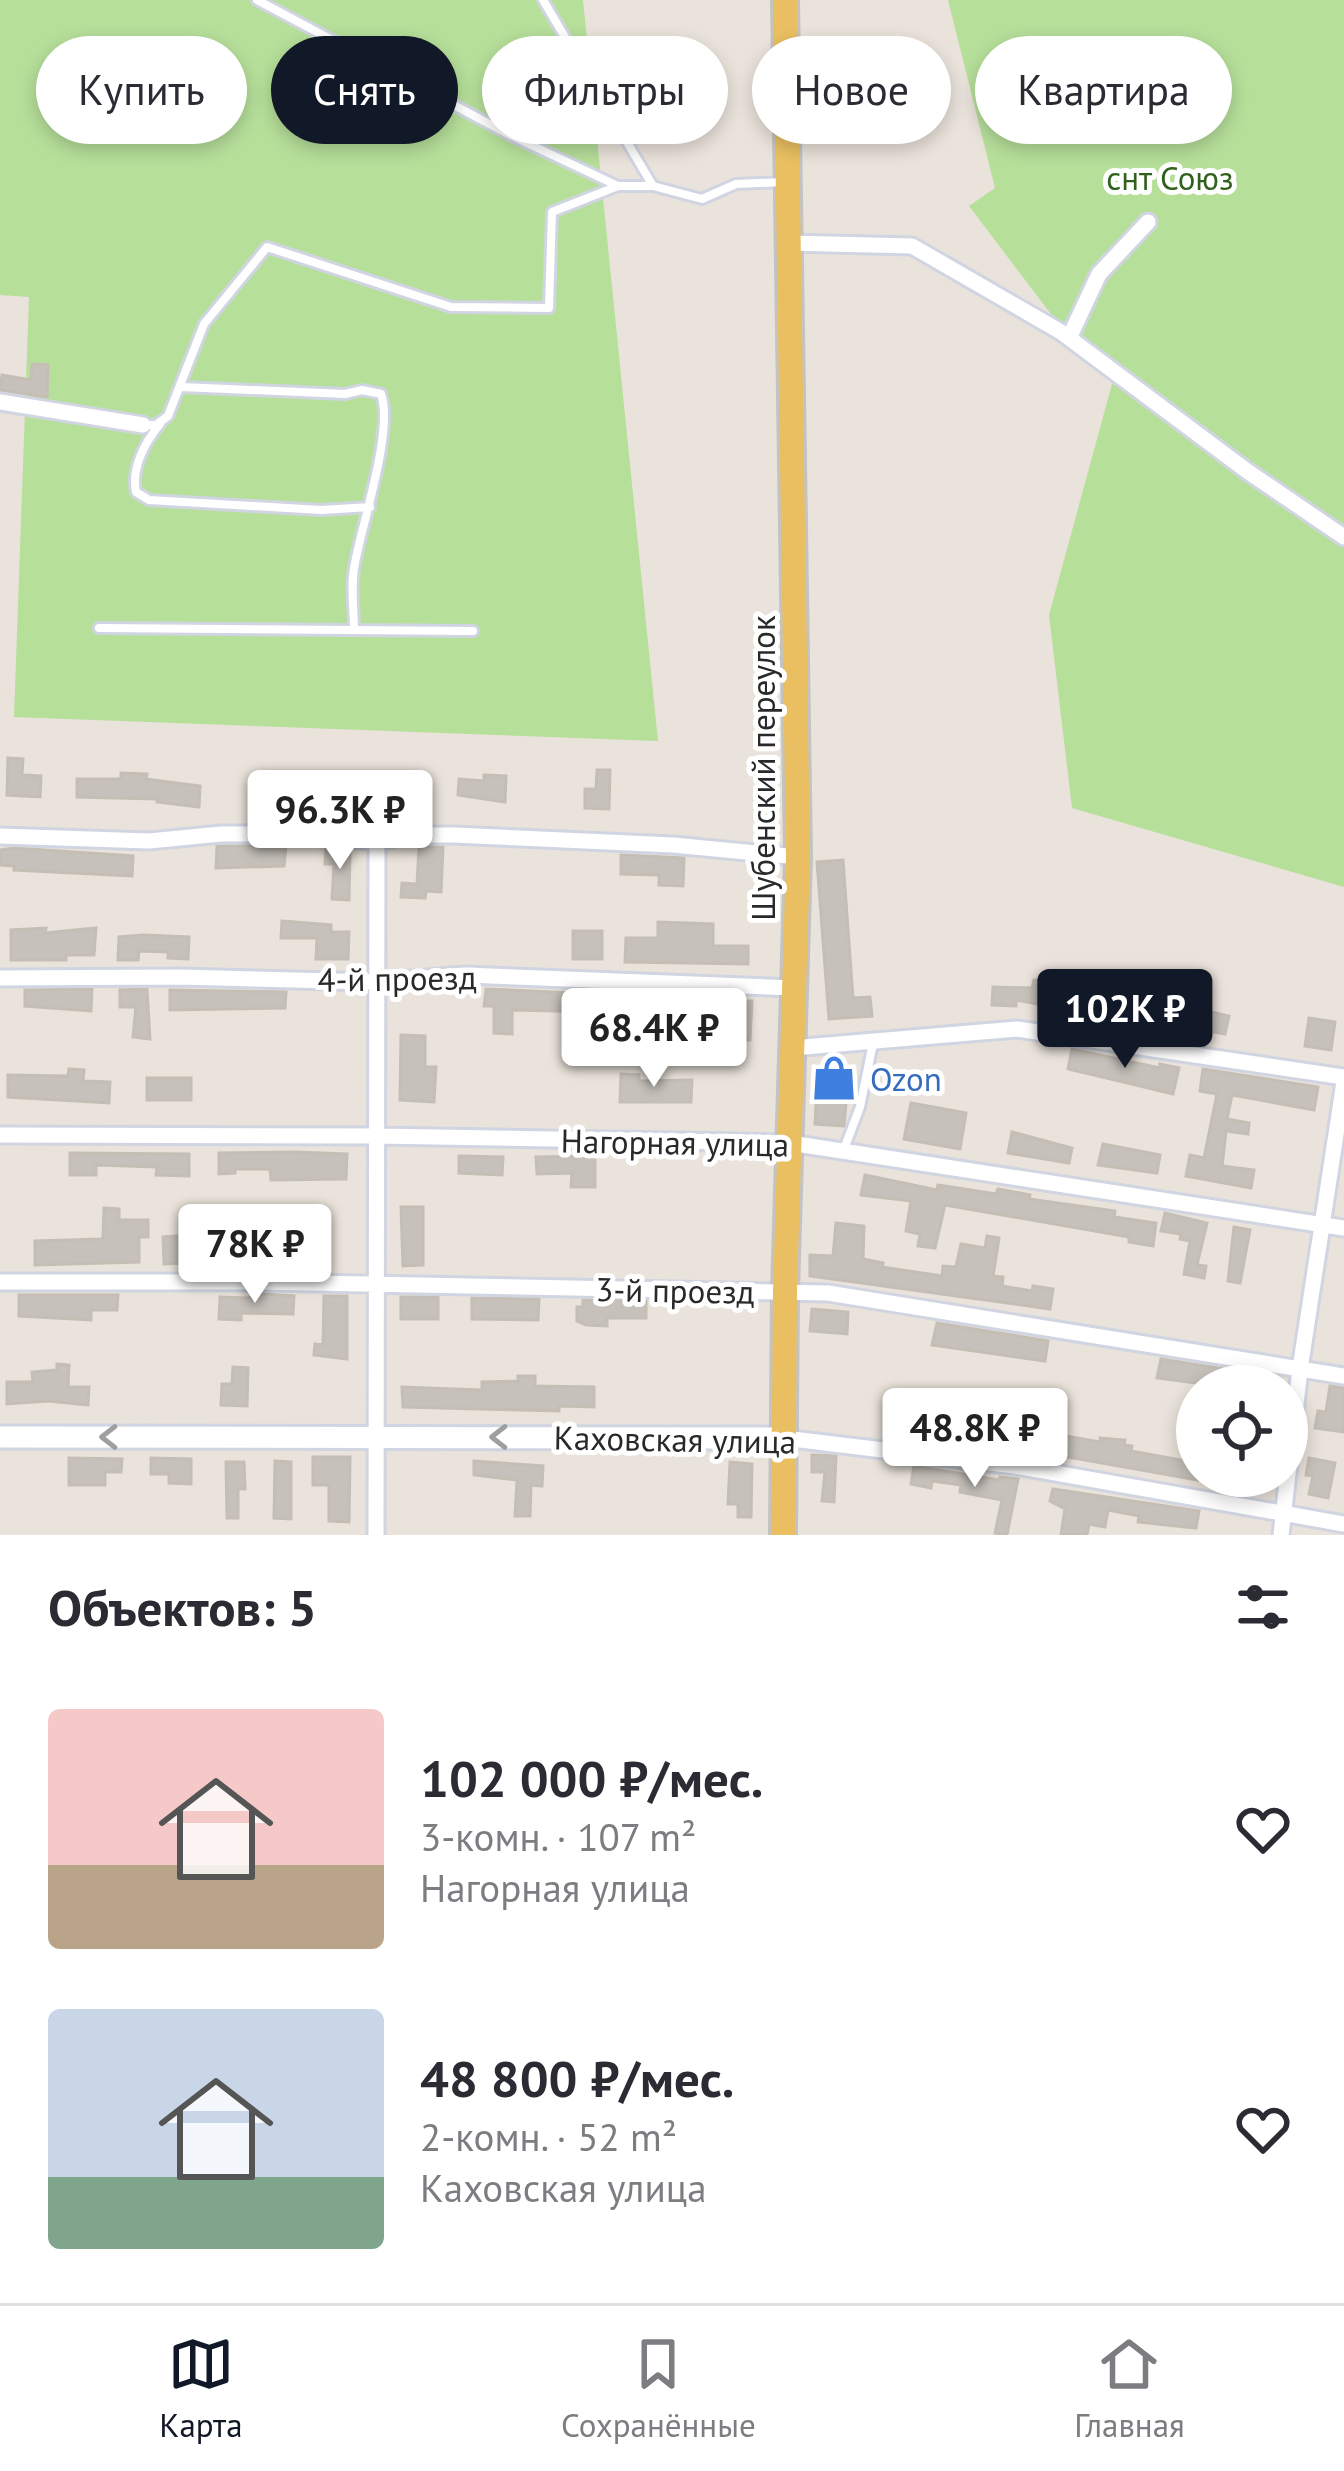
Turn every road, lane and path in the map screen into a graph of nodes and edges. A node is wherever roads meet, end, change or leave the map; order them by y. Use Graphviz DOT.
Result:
graph roads {
  1 [pos="257,0"];
  2 [pos="543,0"];
  3 [pos="785,0"];
  4 [pos="786,182"];
  5 [pos="618,186"];
  6 [pos="653,186"];
  7 [pos="1148,222"];
  8 [pos="788,243"];
  9 [pos="1069,338"];
  10 [pos="182,387"];
  11 [pos="0,402"];
  12 [pos="161,423"];
  13 [pos="143,424"];
  14 [pos="370,507"];
  15 [pos="1344,537"];
  16 [pos="99,628"];
  17 [pos="354,630"];
  18 [pos="473,631"];
  19 [pos="0,836"];
  20 [pos="377,842"];
  21 [pos="798,856"];
  22 [pos="0,978"];
  23 [pos="376,982"];
  24 [pos="794,988"];
  25 [pos="874,1041"];
  26 [pos="793,1048"];
  27 [pos="1344,1080"];
  28 [pos="0,1135"];
  29 [pos="378,1136"];
  30 [pos="790,1143"];
  31 [pos="843,1151"];
  32 [pos="1323,1225"];
  33 [pos="1344,1228"];
  34 [pos="0,1282"];
  35 [pos="376,1287"];
  36 [pos="785,1291"];
  37 [pos="1270,1365"];
  38 [pos="1301,1365"];
  39 [pos="1308,1371"];
  40 [pos="1344,1376"];
  41 [pos="378,1436"];
  42 [pos="0,1437"];
  43 [pos="784,1438"];
  44 [pos="1285,1497"];
  45 [pos="1283,1516"];
  46 [pos="1344,1524"];
  47 [pos="376,1535"];
  48 [pos="783,1535"];
  49 [pos="1281,1535"];
  1 -- 5 [label="lane"];
  2 -- 6 [label="lane"];
  3 -- 4 [label="main road, Шубенский переулок"];
  4 -- 6 [label="lane"];
  4 -- 8 [label="main road, Шубенский переулок"];
  5 -- 6 [label="lane"];
  5 -- 10 [label="lane"];
  7 -- 9 [label="street"];
  8 -- 9 [label="street"];
  8 -- 21 [label="main road, Шубенский переулок"];
  9 -- 15 [label="street"];
  10 -- 12 [label="lane"];
  10 -- 14 [label="lane"];
  11 -- 13 [label="street"];
  12 -- 13 [label="lane"];
  12 -- 14 [label="lane"];
  14 -- 17 [label="lane"];
  16 -- 17 [label="lane"];
  17 -- 18 [label="lane"];
  19 -- 20 [label="street"];
  20 -- 21 [label="street"];
  20 -- 23 [label="street"];
  21 -- 24 [label="main road, Шубенский переулок"];
  22 -- 23 [label="street, 4-й проезд"];
  23 -- 24 [label="street, 4-й проезд"];
  23 -- 29 [label="street"];
  24 -- 26 [label="main road, Шубенский переулок"];
  25 -- 26 [label="street"];
  25 -- 27 [label="street"];
  25 -- 31 [label="lane"];
  26 -- 30 [label="main road, Шубенский переулок"];
  27 -- 32 [label="street"];
  28 -- 29 [label="street, Нагорная улица"];
  29 -- 30 [label="street, Нагорная улица"];
  29 -- 35 [label="street"];
  30 -- 31 [label="street, Нагорная улица"];
  30 -- 36 [label="main road, Шубенский переулок"];
  31 -- 32 [label="street, Нагорная улица"];
  32 -- 33 [label="street, Нагорная улица"];
  32 -- 38 [label="street"];
  34 -- 35 [label="street, 3-й проезд"];
  35 -- 36 [label="street, 3-й проезд"];
  35 -- 41 [label="street"];
  36 -- 37 [label="street, 3-й проезд"];
  36 -- 43 [label="main road, Шубенский переулок"];
  39 -- 40 [label="street, 3-й проезд"];
  41 -- 42 [label="main road, Каховская улица, one-way"];
  43 -- 41 [label="main road, Каховская улица, one-way"];
  41 -- 47 [label="street"];
  43 -- 45 [label="street, Каховская улица"];
  43 -- 48 [label="main road, Шубенский переулок"];
  44 -- 45 [label="street"];
  45 -- 46 [label="street, Каховская улица"];
  45 -- 49 [label="street"];
}
